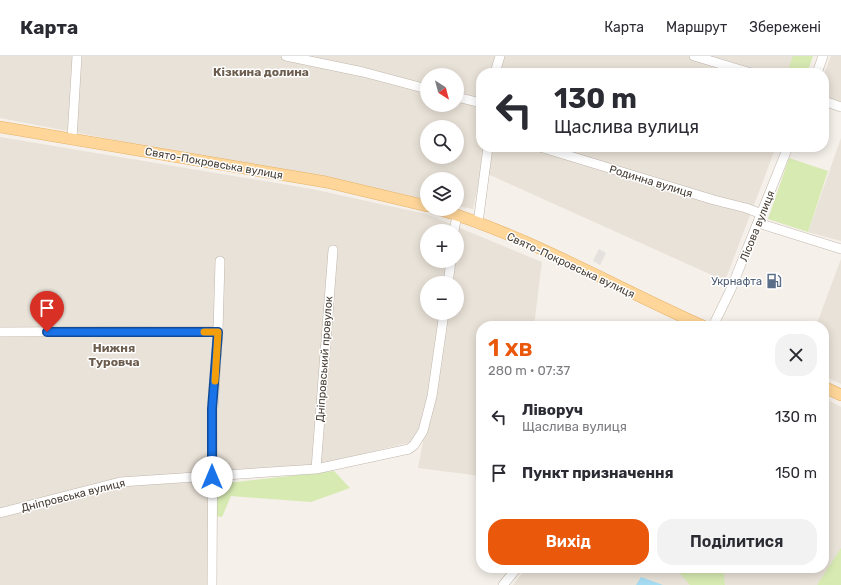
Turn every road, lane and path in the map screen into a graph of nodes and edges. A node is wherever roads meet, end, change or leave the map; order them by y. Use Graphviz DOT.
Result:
graph roads {
  1 [pos="77,56"];
  2 [pos="286,56"];
  3 [pos="500,56"];
  4 [pos="694,56"];
  5 [pos="823,56"];
  6 [pos="496,68"];
  7 [pos="734,68"];
  8 [pos="819,68"];
  9 [pos="420,87"];
  10 [pos="464,99"];
  11 [pos="476,102"];
  12 [pos="829,103"];
  13 [pos="841,107"];
  14 [pos="0,128"];
  15 [pos="72,139"];
  16 [pos="487,152"];
  17 [pos="556,152"];
  18 [pos="786,152"];
  19 [pos="420,204"];
  20 [pos="762,214"];
  21 [pos="457,216"];
  22 [pos="478,223"];
  23 [pos="758,223"];
  24 [pos="455,224"];
  25 [pos="841,249"];
  26 [pos="333,250"];
  27 [pos="220,261"];
  28 [pos="443,320"];
  29 [pos="692,321"];
  30 [pos="715,321"];
  31 [pos="0,332"];
  32 [pos="218,332"];
  33 [pos="829,389"];
  34 [pos="841,395"];
  35 [pos="316,469"];
  36 [pos="212,477"];
  37 [pos="0,513"];
  38 [pos="513,573"];
  39 [pos="212,585"];
  40 [pos="503,585"];
  1 -- 15 [label="street"];
  2 -- 9 [label="street"];
  3 -- 6 [label="street"];
  4 -- 7 [label="street"];
  5 -- 8 [label="street"];
  10 -- 11 [label="street"];
  12 -- 13 [label="street"];
  14 -- 15 [label="main road, Свято-Покровська вулиця"];
  15 -- 19 [label="main road, Свято-Покровська вулиця"];
  16 -- 22 [label="street"];
  17 -- 20 [label="street, Родинна вулиця"];
  18 -- 20 [label="street, Лісова вулиця"];
  20 -- 23 [label="street, Лісова вулиця"];
  21 -- 22 [label="main road, Свято-Покровська вулиця"];
  21 -- 24 [label="street"];
  22 -- 29 [label="main road, Свято-Покровська вулиця"];
  23 -- 25 [label="street"];
  23 -- 30 [label="street, Лісова вулиця"];
  26 -- 35 [label="street, Дніпровський провулок"];
  27 -- 32 [label="street"];
  28 -- 35 [label="street, Дніпровська вулиця"];
  31 -- 32 [label="street"];
  32 -- 36 [label="street"];
  33 -- 34 [label="main road"];
  35 -- 36 [label="street, Дніпровська вулиця"];
  36 -- 37 [label="street, Дніпровська вулиця"];
  36 -- 39 [label="street"];
  38 -- 40 [label="street"];
}
